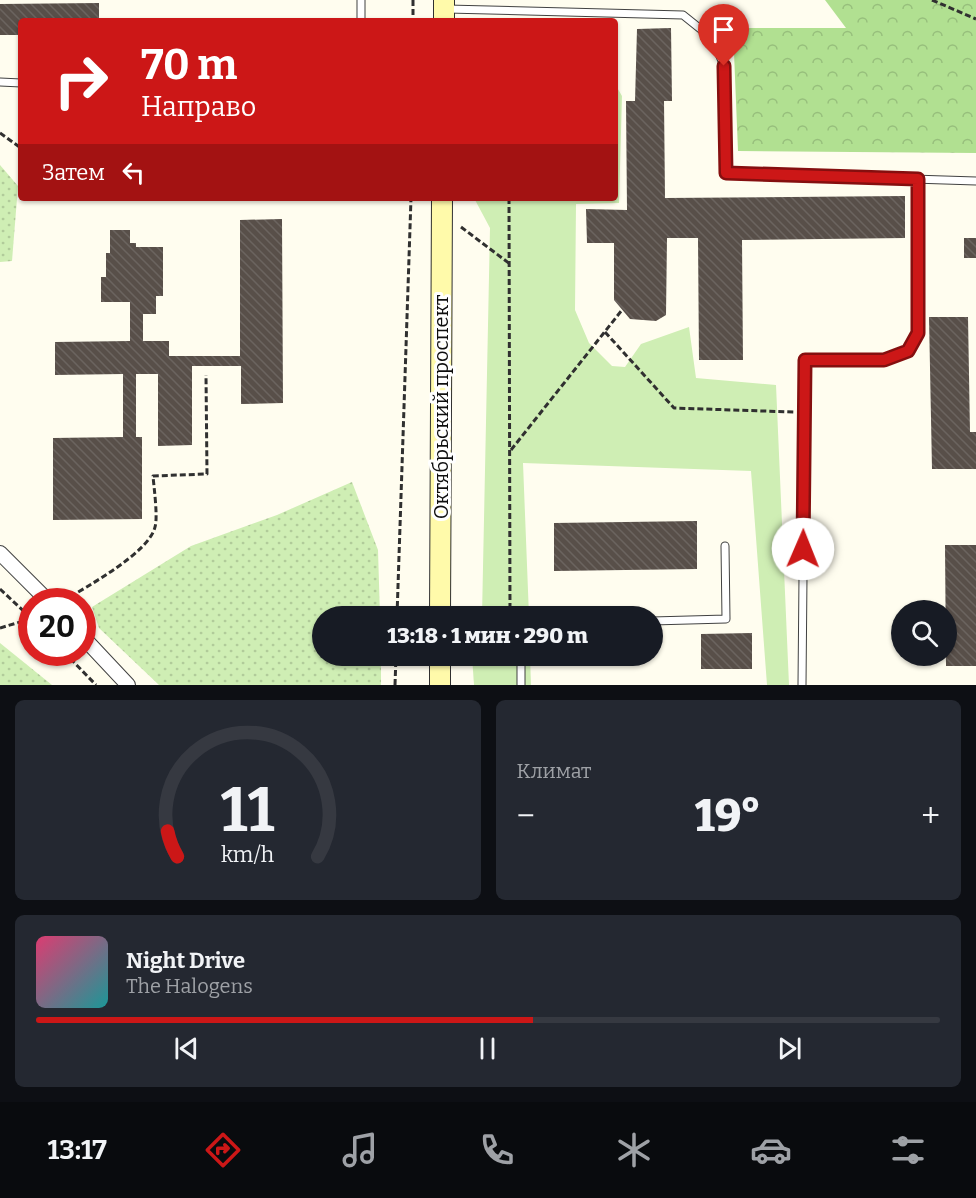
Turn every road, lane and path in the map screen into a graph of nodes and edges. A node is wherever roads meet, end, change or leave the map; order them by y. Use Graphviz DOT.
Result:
graph roads {
  1 [pos="361,0"];
  2 [pos="413,0"];
  3 [pos="932,0"];
  4 [pos="444,10"];
  5 [pos="361,18"];
  6 [pos="413,18"];
  7 [pos="976,19"];
  8 [pos="0,82"];
  9 [pos="18,83"];
  10 [pos="0,133"];
  11 [pos="18,146"];
  12 [pos="918,179"];
  13 [pos="976,181"];
  14 [pos="411,201"];
  15 [pos="509,201"];
  16 [pos="442,205"];
  17 [pos="510,264"];
  18 [pos="622,310"];
  19 [pos="605,332"];
  20 [pos="206,375"];
  21 [pos="805,413"];
  22 [pos="510,451"];
  23 [pos="726,546"];
  24 [pos="0,553"];
  25 [pos="35,588"];
  26 [pos="85,588"];
  27 [pos="0,589"];
  28 [pos="18,606"];
  29 [pos="397,606"];
  30 [pos="440,606"];
  31 [pos="510,606"];
  32 [pos="663,621"];
  33 [pos="18,623"];
  34 [pos="0,628"];
  35 [pos="96,651"];
  36 [pos="78,666"];
  37 [pos="396,666"];
  38 [pos="440,666"];
  39 [pos="521,666"];
  40 [pos="96,685"];
  41 [pos="128,685"];
  42 [pos="395,685"];
  43 [pos="440,685"];
  44 [pos="521,685"];
  45 [pos="802,685"];
  1 -- 5 [label="lane"];
  2 -- 6 [label="path"];
  3 -- 7 [label="path"];
  4 -- 12 [label="lane"];
  8 -- 9 [label="lane"];
  10 -- 11 [label="path"];
  12 -- 13 [label="lane"];
  12 -- 21 [label="lane"];
  14 -- 29 [label="path"];
  15 -- 17 [label="path"];
  16 -- 17 [label="path"];
  16 -- 30 [label="main road, Октябрьский проспект"];
  17 -- 22 [label="path"];
  18 -- 19 [label="path"];
  19 -- 21 [label="path"];
  19 -- 22 [label="path"];
  20 -- 26 [label="path"];
  21 -- 45 [label="lane"];
  22 -- 31 [label="path"];
  23 -- 32 [label="lane"];
  24 -- 25 [label="street"];
  27 -- 28 [label="path"];
  33 -- 34 [label="path"];
  35 -- 41 [label="street"];
  36 -- 40 [label="path"];
  37 -- 42 [label="path"];
  38 -- 43 [label="main road"];
  39 -- 44 [label="lane"];
}
